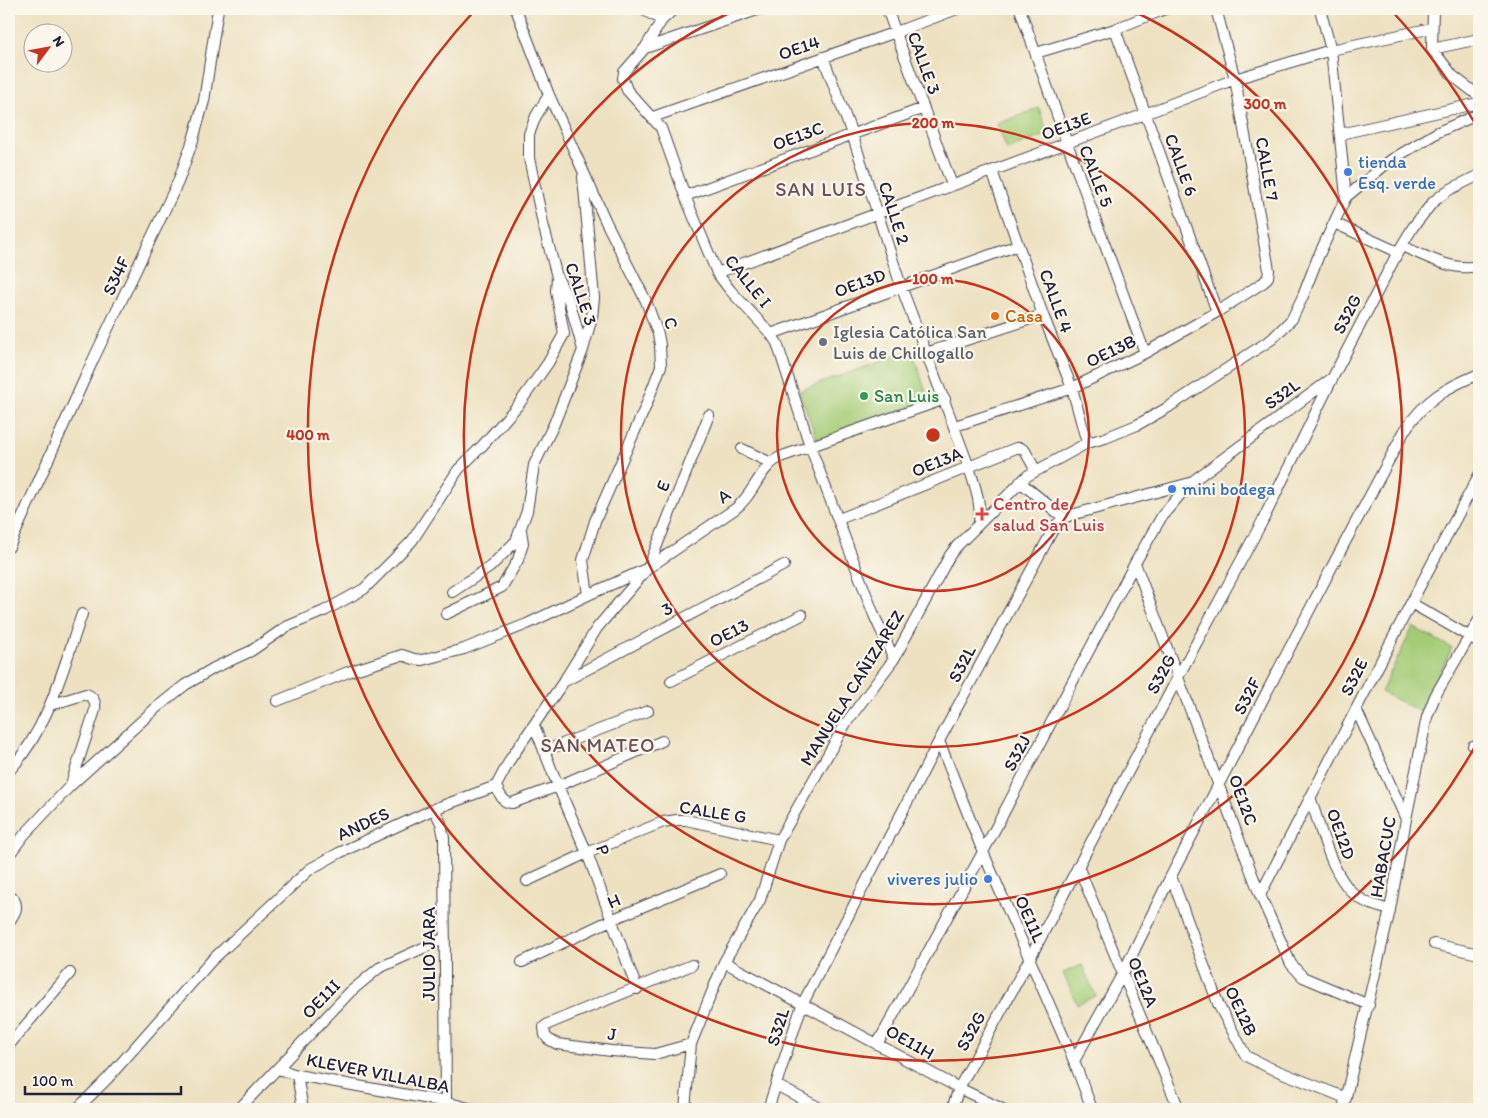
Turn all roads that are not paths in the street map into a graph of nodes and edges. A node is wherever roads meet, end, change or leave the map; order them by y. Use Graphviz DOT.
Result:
graph roads {
  1 [pos="218,9"];
  2 [pos="516,9"];
  3 [pos="642,9"];
  4 [pos="674,9"];
  5 [pos="760,9"];
  6 [pos="887,9"];
  7 [pos="957,9"];
  8 [pos="1020,9"];
  9 [pos="1165,9"];
  10 [pos="1216,9"];
  11 [pos="1320,9"];
  12 [pos="1432,9"];
  13 [pos="662,20"];
  14 [pos="1432,28"];
  15 [pos="1115,29"];
  16 [pos="896,32"];
  17 [pos="1479,39"];
  18 [pos="645,48"];
  19 [pos="1432,49"];
  20 [pos="1331,50"];
  21 [pos="1036,53"];
  22 [pos="823,57"];
  23 [pos="1235,79"];
  24 [pos="549,95"];
  25 [pos="1479,96"];
  26 [pos="1479,102"];
  27 [pos="924,108"];
  28 [pos="1146,114"];
  29 [pos="1479,114"];
  30 [pos="652,117"];
  31 [pos="852,134"];
  32 [pos="1340,134"];
  33 [pos="1067,143"];
  34 [pos="582,169"];
  35 [pos="992,171"];
  36 [pos="1479,175"];
  37 [pos="952,185"];
  38 [pos="685,196"];
  39 [pos="1346,197"];
  40 [pos="878,214"];
  41 [pos="1334,223"];
  42 [pos="1018,245"];
  43 [pos="1400,249"];
  44 [pos="1479,266"];
  45 [pos="717,273"];
  46 [pos="557,277"];
  47 [pos="1268,277"];
  48 [pos="901,286"];
  49 [pos="1217,312"];
  50 [pos="1043,315"];
  51 [pos="771,334"];
  52 [pos="583,350"];
  53 [pos="926,353"];
  54 [pos="1145,353"];
  55 [pos="1479,374"];
  56 [pos="1333,377"];
  57 [pos="1072,388"];
  58 [pos="945,399"];
  59 [pos="708,415"];
  60 [pos="955,426"];
  61 [pos="1087,443"];
  62 [pos="810,446"];
  63 [pos="742,448"];
  64 [pos="771,462"];
  65 [pos="969,467"];
  66 [pos="1036,471"];
  67 [pos="1479,475"];
  68 [pos="1020,482"];
  69 [pos="1190,483"];
  70 [pos="1064,518"];
  71 [pos="839,519"];
  72 [pos="979,522"];
  73 [pos="520,527"];
  74 [pos="9,546"];
  75 [pos="1135,563"];
  76 [pos="784,565"];
  77 [pos="648,568"];
  78 [pos="452,592"];
  79 [pos="588,595"];
  80 [pos="1411,603"];
  81 [pos="82,614"];
  82 [pos="446,614"];
  83 [pos="802,615"];
  84 [pos="1479,620"];
  85 [pos="1474,639"];
  86 [pos="894,659"];
  87 [pos="1178,677"];
  88 [pos="671,680"];
  89 [pos="564,681"];
  90 [pos="277,701"];
  91 [pos="50,705"];
  92 [pos="1356,709"];
  93 [pos="648,711"];
  94 [pos="534,725"];
  95 [pos="662,741"];
  96 [pos="939,741"];
  97 [pos="544,751"];
  98 [pos="9,771"];
  99 [pos="1220,784"];
  100 [pos="70,786"];
  101 [pos="496,786"];
  102 [pos="558,786"];
  103 [pos="1311,800"];
  104 [pos="434,809"];
  105 [pos="1406,819"];
  106 [pos="779,840"];
  107 [pos="983,852"];
  108 [pos="587,853"];
  109 [pos="9,855"];
  110 [pos="1078,866"];
  111 [pos="720,874"];
  112 [pos="1171,876"];
  113 [pos="527,880"];
  114 [pos="1260,895"];
  115 [pos="9,898"];
  116 [pos="1390,910"];
  117 [pos="611,920"];
  118 [pos="9,922"];
  119 [pos="445,938"];
  120 [pos="1434,944"];
  121 [pos="1479,954"];
  122 [pos="1030,958"];
  123 [pos="522,962"];
  124 [pos="724,962"];
  125 [pos="692,965"];
  126 [pos="70,973"];
  127 [pos="1123,973"];
  128 [pos="637,989"];
  129 [pos="802,1005"];
  130 [pos="1369,1005"];
  131 [pos="878,1043"];
  132 [pos="691,1044"];
  133 [pos="9,1045"];
  134 [pos="1074,1061"];
  135 [pos="278,1070"];
  136 [pos="297,1075"];
  137 [pos="776,1085"];
  138 [pos="959,1088"];
  139 [pos="1346,1098"];
  140 [pos="446,1102"];
  141 [pos="77,1109"];
  142 [pos="238,1109"];
  143 [pos="303,1109"];
  144 [pos="472,1109"];
  145 [pos="685,1109"];
  146 [pos="768,1109"];
  147 [pos="822,1109"];
  148 [pos="952,1109"];
  149 [pos="1002,1109"];
  150 [pos="1092,1109"];
  151 [pos="1179,1109"];
  152 [pos="1343,1109"];
  1 -- 74 [label="street, S34F"];
  2 -- 24 [label="street, C"];
  3 -- 13 [label="street"];
  4 -- 13 [label="street"];
  5 -- 18 [label="street"];
  6 -- 16 [label="street, CALLE 3"];
  7 -- 16 [label="street, OE14"];
  8 -- 21 [label="street, CALLE 5"];
  9 -- 15 [label="street"];
  10 -- 23 [label="street, CALLE 7"];
  11 -- 20 [label="street"];
  12 -- 14 [label="street"];
  13 -- 18 [label="street"];
  14 -- 19 [label="street"];
  14 -- 20 [label="street, OE13E"];
  15 -- 21 [label="street"];
  15 -- 28 [label="street, CALLE 6"];
  16 -- 22 [label="street, OE14"];
  16 -- 27 [label="street, CALLE 3"];
  17 -- 19 [label="street"];
  18 -- 30 [label="street, CALLE I"];
  19 -- 25 [label="street"];
  20 -- 23 [label="street, OE13E"];
  20 -- 32 [label="street"];
  21 -- 33 [label="street, CALLE 5"];
  22 -- 30 [label="street, OE14"];
  22 -- 31 [label="street, CALLE 2"];
  23 -- 28 [label="street, OE13E"];
  23 -- 47 [label="street, CALLE 7"];
  24 -- 34 [label="street, C"];
  24 -- 46 [label="street, CALLE 3"];
  26 -- 32 [label="street"];
  27 -- 31 [label="street, OE13C"];
  27 -- 37 [label="street, CALLE 3"];
  28 -- 33 [label="street, OE13E"];
  28 -- 49 [label="street, CALLE 6"];
  29 -- 39 [label="street, MANUELA CAÑIZAREZ"];
  30 -- 38 [label="street, CALLE I"];
  31 -- 38 [label="street, OE13C"];
  31 -- 40 [label="street, CALLE 2"];
  32 -- 39 [label="street"];
  33 -- 35 [label="street, OE13E"];
  33 -- 54 [label="street, CALLE 5"];
  34 -- 52 [label="street"];
  34 -- 79 [label="street, C"];
  35 -- 37 [label="street, OE13E"];
  35 -- 42 [label="street, CALLE 4"];
  36 -- 43 [label="street, S32G"];
  37 -- 40 [label="street, OE13E"];
  38 -- 45 [label="street, CALLE I"];
  39 -- 41 [label="street, MANUELA CAÑIZAREZ"];
  40 -- 45 [label="street, OE13E"];
  40 -- 48 [label="street, CALLE 2"];
  41 -- 43 [label="street"];
  41 -- 61 [label="street, MANUELA CAÑIZAREZ"];
  42 -- 48 [label="street, OE13D"];
  42 -- 50 [label="street, CALLE 4"];
  43 -- 44 [label="street"];
  43 -- 56 [label="street, S32G"];
  45 -- 51 [label="street, CALLE I"];
  46 -- 52 [label="street, CALLE 3"];
  46 -- 100 [label="street"];
  47 -- 49 [label="street, OE13B"];
  48 -- 51 [label="street, OE13D"];
  48 -- 53 [label="street, CALLE 2"];
  49 -- 54 [label="street, OE13B"];
  50 -- 53 [label="street"];
  50 -- 57 [label="street, CALLE 4"];
  51 -- 62 [label="street, CALLE I"];
  52 -- 73 [label="street, CALLE 3"];
  53 -- 58 [label="street, CALLE 2"];
  54 -- 57 [label="street, OE13B"];
  55 -- 99 [label="street, S32F"];
  56 -- 69 [label="street, S32L"];
  56 -- 87 [label="street, S32G"];
  57 -- 60 [label="street, OE13B"];
  57 -- 61 [label="street, CALLE 4"];
  58 -- 60 [label="street, CALLE 2"];
  58 -- 62 [label="street"];
  59 -- 77 [label="street, E"];
  60 -- 65 [label="street, CALLE 2"];
  61 -- 66 [label="street, MANUELA CAÑIZAREZ"];
  62 -- 64 [label="street"];
  62 -- 71 [label="street, CALLE I"];
  63 -- 64 [label="street"];
  64 -- 77 [label="street, A"];
  65 -- 66 [label="street, OE13A"];
  65 -- 71 [label="street, OE13A"];
  65 -- 72 [label="street, CALLE 2"];
  66 -- 68 [label="street, MANUELA CAÑIZAREZ"];
  67 -- 80 [label="street, S32E"];
  68 -- 70 [label="street"];
  68 -- 72 [label="street, MANUELA CAÑIZAREZ"];
  69 -- 70 [label="street, S32L"];
  69 -- 75 [label="street, S32J"];
  70 -- 96 [label="street, S32L"];
  71 -- 86 [label="street, CALLE I"];
  72 -- 86 [label="street, MANUELA CAÑIZAREZ"];
  73 -- 78 [label="street, CALLE 3"];
  73 -- 82 [label="street"];
  75 -- 87 [label="street, OE12C"];
  75 -- 107 [label="street, S32J"];
  76 -- 89 [label="street, 3"];
  77 -- 79 [label="street"];
  77 -- 89 [label="street"];
  79 -- 90 [label="street"];
  80 -- 85 [label="street"];
  80 -- 92 [label="street, S32E"];
  81 -- 91 [label="street"];
  83 -- 88 [label="street, OE13"];
  84 -- 85 [label="street, HABACUC"];
  85 -- 105 [label="street, HABACUC"];
  86 -- 106 [label="street, MANUELA CAÑIZAREZ"];
  87 -- 99 [label="street, OE12C"];
  87 -- 110 [label="street, S32G"];
  89 -- 94 [label="street"];
  91 -- 98 [label="street"];
  91 -- 100 [label="street"];
  92 -- 103 [label="street, S32E"];
  92 -- 105 [label="street"];
  93 -- 97 [label="street"];
  94 -- 97 [label="street, P"];
  94 -- 101 [label="street"];
  95 -- 102 [label="street"];
  96 -- 107 [label="street, OE11L"];
  96 -- 129 [label="street, S32L"];
  97 -- 102 [label="street, P"];
  99 -- 112 [label="street, S32F"];
  99 -- 114 [label="street, OE12C"];
  100 -- 109 [label="street"];
  101 -- 102 [label="street"];
  101 -- 104 [label="street, ANDES"];
  102 -- 108 [label="street, P"];
  103 -- 114 [label="street, S32E"];
  103 -- 116 [label="street, OE12D"];
  104 -- 119 [label="street, JULIO JARA"];
  104 -- 141 [label="street, ANDES"];
  105 -- 116 [label="street, HABACUC"];
  106 -- 108 [label="street, CALLE G"];
  106 -- 124 [label="street, MANUELA CAÑIZAREZ"];
  107 -- 122 [label="street, OE11L"];
  107 -- 131 [label="street, S32J"];
  108 -- 113 [label="street, CALLE G"];
  108 -- 117 [label="street, P"];
  110 -- 122 [label="street, S32G"];
  110 -- 127 [label="street, OE12A"];
  111 -- 117 [label="street, H"];
  112 -- 127 [label="street, S32F"];
  112 -- 139 [label="street, OE12B"];
  114 -- 130 [label="street, OE12C"];
  115 -- 118 [label="street"];
  116 -- 130 [label="street, HABACUC"];
  117 -- 123 [label="street, H"];
  117 -- 128 [label="street, P"];
  119 -- 135 [label="street, OE11I"];
  119 -- 140 [label="street, JULIO JARA"];
  120 -- 121 [label="street"];
  122 -- 134 [label="street, OE11L"];
  122 -- 138 [label="street, S32G"];
  124 -- 129 [label="street"];
  124 -- 132 [label="street, MANUELA CAÑIZAREZ"];
  125 -- 128 [label="street"];
  126 -- 133 [label="street"];
  127 -- 134 [label="street, S32F"];
  127 -- 151 [label="street, OE12A"];
  128 -- 132 [label="street, J"];
  129 -- 131 [label="street, OE11H"];
  129 -- 137 [label="street, S32L"];
  130 -- 139 [label="street, HABACUC"];
  131 -- 138 [label="street, OE11H"];
  132 -- 145 [label="street, MANUELA CAÑIZAREZ"];
  134 -- 150 [label="street, OE11L"];
  135 -- 136 [label="street, KLEVER VILLALBA"];
  135 -- 142 [label="street, OE11I"];
  136 -- 140 [label="street, KLEVER VILLALBA"];
  136 -- 143 [label="street"];
  137 -- 146 [label="street, S32L"];
  137 -- 147 [label="street"];
  138 -- 148 [label="street, S32G"];
  138 -- 149 [label="street, OE11H"];
  139 -- 152 [label="street, HABACUC"];
  140 -- 144 [label="street, KLEVER VILLALBA"];
}
